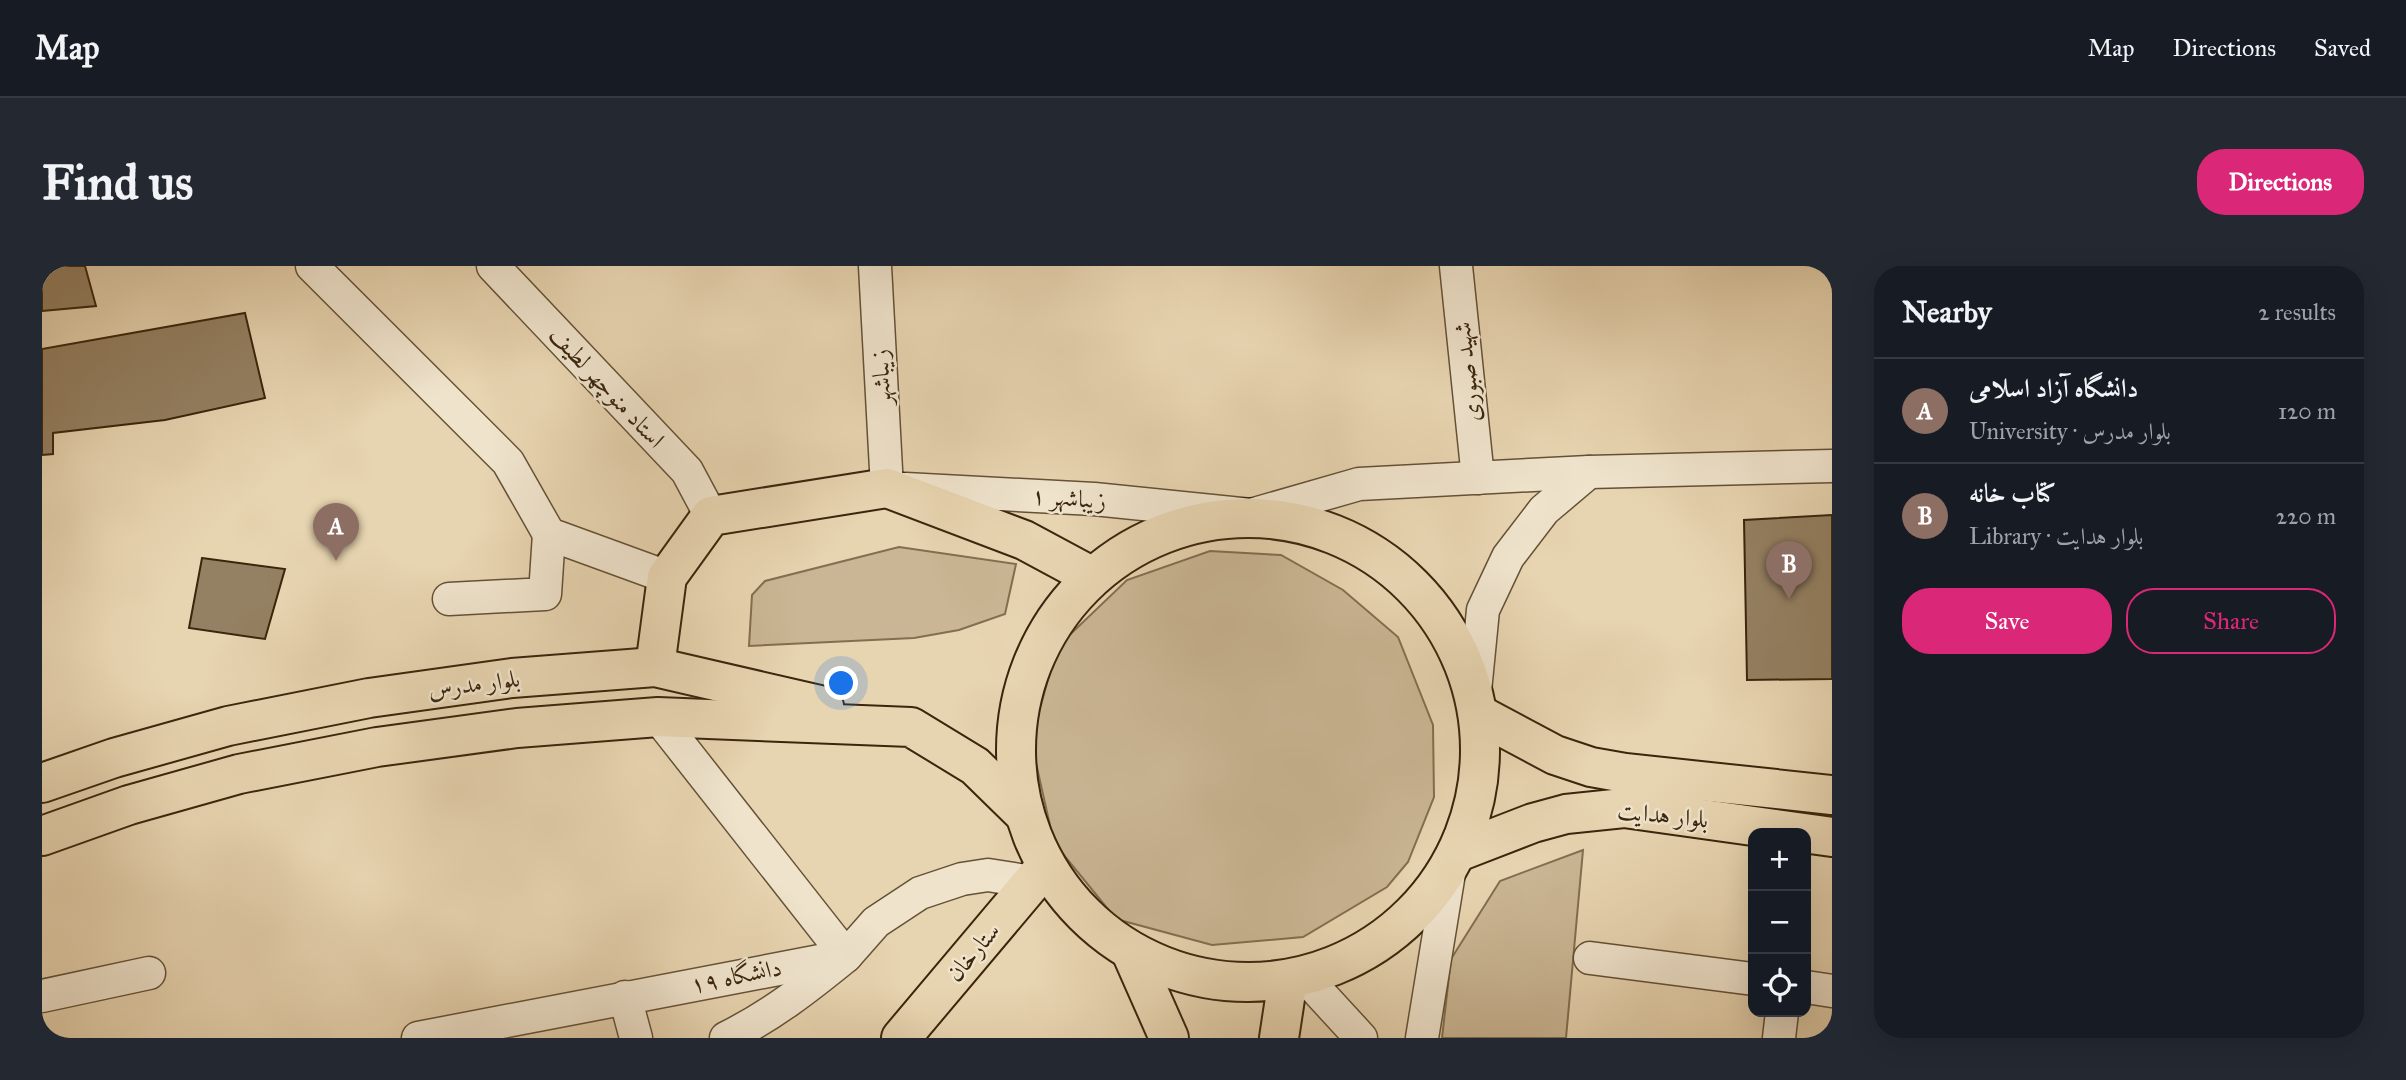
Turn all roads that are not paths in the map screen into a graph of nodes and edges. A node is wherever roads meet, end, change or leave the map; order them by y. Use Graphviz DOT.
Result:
graph roads {
  1 [pos="312,266"];
  2 [pos="493,266"];
  3 [pos="874,266"];
  4 [pos="1456,266"];
  5 [pos="1832,466"];
  6 [pos="1589,472"];
  7 [pos="1478,478"];
  8 [pos="887,488"];
  9 [pos="1251,515"];
  10 [pos="711,516"];
  11 [pos="550,534"];
  12 [pos="1091,576"];
  13 [pos="667,577"];
  14 [pos="449,598"];
  15 [pos="655,667"];
  16 [pos="1478,703"];
  17 [pos="658,717"];
  18 [pos="911,727"];
  19 [pos="42,783"];
  20 [pos="1832,795"];
  21 [pos="1021,811"];
  22 [pos="42,836"];
  23 [pos="1832,837"];
  24 [pos="1454,859"];
  25 [pos="1038,874"];
  26 [pos="1131,952"];
  27 [pos="846,956"];
  28 [pos="1590,958"];
  29 [pos="149,974"];
  30 [pos="1296,978"];
  31 [pos="1748,978"];
  32 [pos="1811,988"];
  33 [pos="1832,991"];
  34 [pos="42,996"];
  35 [pos="625,997"];
  36 [pos="1781,1017"];
  37 [pos="914,1033"];
  38 [pos="418,1038"];
  39 [pos="636,1038"];
  40 [pos="726,1038"];
  41 [pos="1169,1038"];
  42 [pos="1279,1038"];
  43 [pos="1361,1038"];
  44 [pos="1422,1038"];
  45 [pos="1779,1038"];
  1 -- 11 [label="street"];
  2 -- 10 [label="street, استاد منوچهر لطیف"];
  3 -- 8 [label="street, زیباشهر"];
  4 -- 7 [label="street, شهید صبوری"];
  5 -- 6 [label="street"];
  6 -- 7 [label="street"];
  6 -- 16 [label="street"];
  7 -- 9 [label="street"];
  8 -- 9 [label="street, زیباشهر ۱"];
  8 -- 10 [label="main road"];
  8 -- 12 [label="main road"];
  9 -- 12 [label="main road"];
  9 -- 16 [label="main road"];
  10 -- 13 [label="main road"];
  11 -- 13 [label="street"];
  11 -- 14 [label="street"];
  12 -- 21 [label="main road"];
  13 -- 15 [label="main road"];
  15 -- 18 [label="main road, بلوار مدرس"];
  15 -- 19 [label="main road, بلوار مدرس"];
  16 -- 20 [label="main road, بلوار هدایت"];
  16 -- 24 [label="main road"];
  17 -- 18 [label="main road, بلوار مدرس"];
  17 -- 22 [label="main road, بلوار مدرس"];
  17 -- 27 [label="street"];
  18 -- 21 [label="main road, بلوار مدرس"];
  21 -- 25 [label="main road"];
  23 -- 24 [label="main road, بلوار هدایت"];
  24 -- 30 [label="main road"];
  24 -- 44 [label="street"];
  25 -- 26 [label="main road"];
  25 -- 27 [label="street"];
  25 -- 37 [label="main road, ستارخان"];
  26 -- 30 [label="main road"];
  26 -- 41 [label="main road"];
  27 -- 35 [label="street, دانشگاه ۱۹"];
  27 -- 40 [label="street"];
  28 -- 31 [label="street"];
  29 -- 34 [label="street"];
  30 -- 42 [label="main road"];
  30 -- 43 [label="street"];
  32 -- 33 [label="street"];
  35 -- 38 [label="street, دانشگاه ۱۹"];
  35 -- 39 [label="street"];
  36 -- 45 [label="street"];
}
